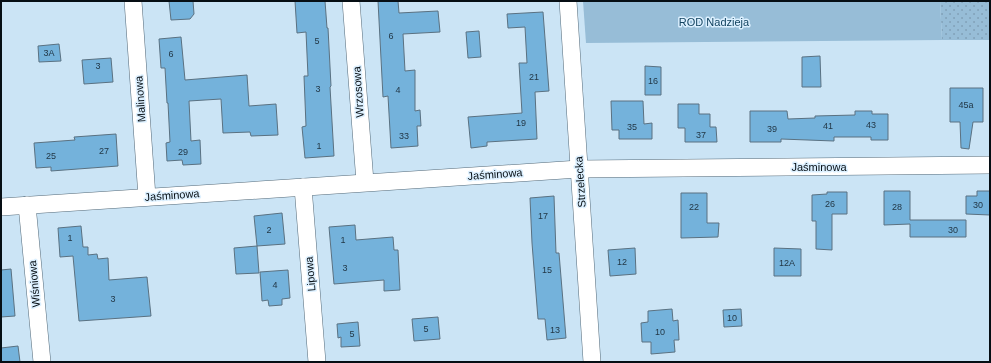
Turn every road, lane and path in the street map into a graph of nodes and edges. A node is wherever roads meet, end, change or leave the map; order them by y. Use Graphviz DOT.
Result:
graph roads {
  1 [pos="133,1"];
  2 [pos="351,1"];
  3 [pos="568,1"];
  4 [pos="990,165"];
  5 [pos="579,169"];
  6 [pos="365,182"];
  7 [pos="303,187"];
  8 [pos="147,197"];
  9 [pos="27,206"];
  10 [pos="1,207"];
  11 [pos="42,362"];
  12 [pos="317,362"];
  13 [pos="592,362"];
  1 -- 8 [label="street, Malinowa"];
  2 -- 6 [label="street, Wrzosowa"];
  3 -- 5 [label="street, Strzelecka"];
  4 -- 5 [label="street, Jaśminowa"];
  5 -- 6 [label="street, Jaśminowa"];
  5 -- 13 [label="street, Strzelecka"];
  6 -- 7 [label="street, Jaśminowa"];
  7 -- 8 [label="street, Jaśminowa"];
  7 -- 12 [label="street, Lipowa"];
  8 -- 9 [label="street, Jaśminowa"];
  9 -- 10 [label="street, Jaśminowa"];
  9 -- 11 [label="street, Wiśniowa"];
}
